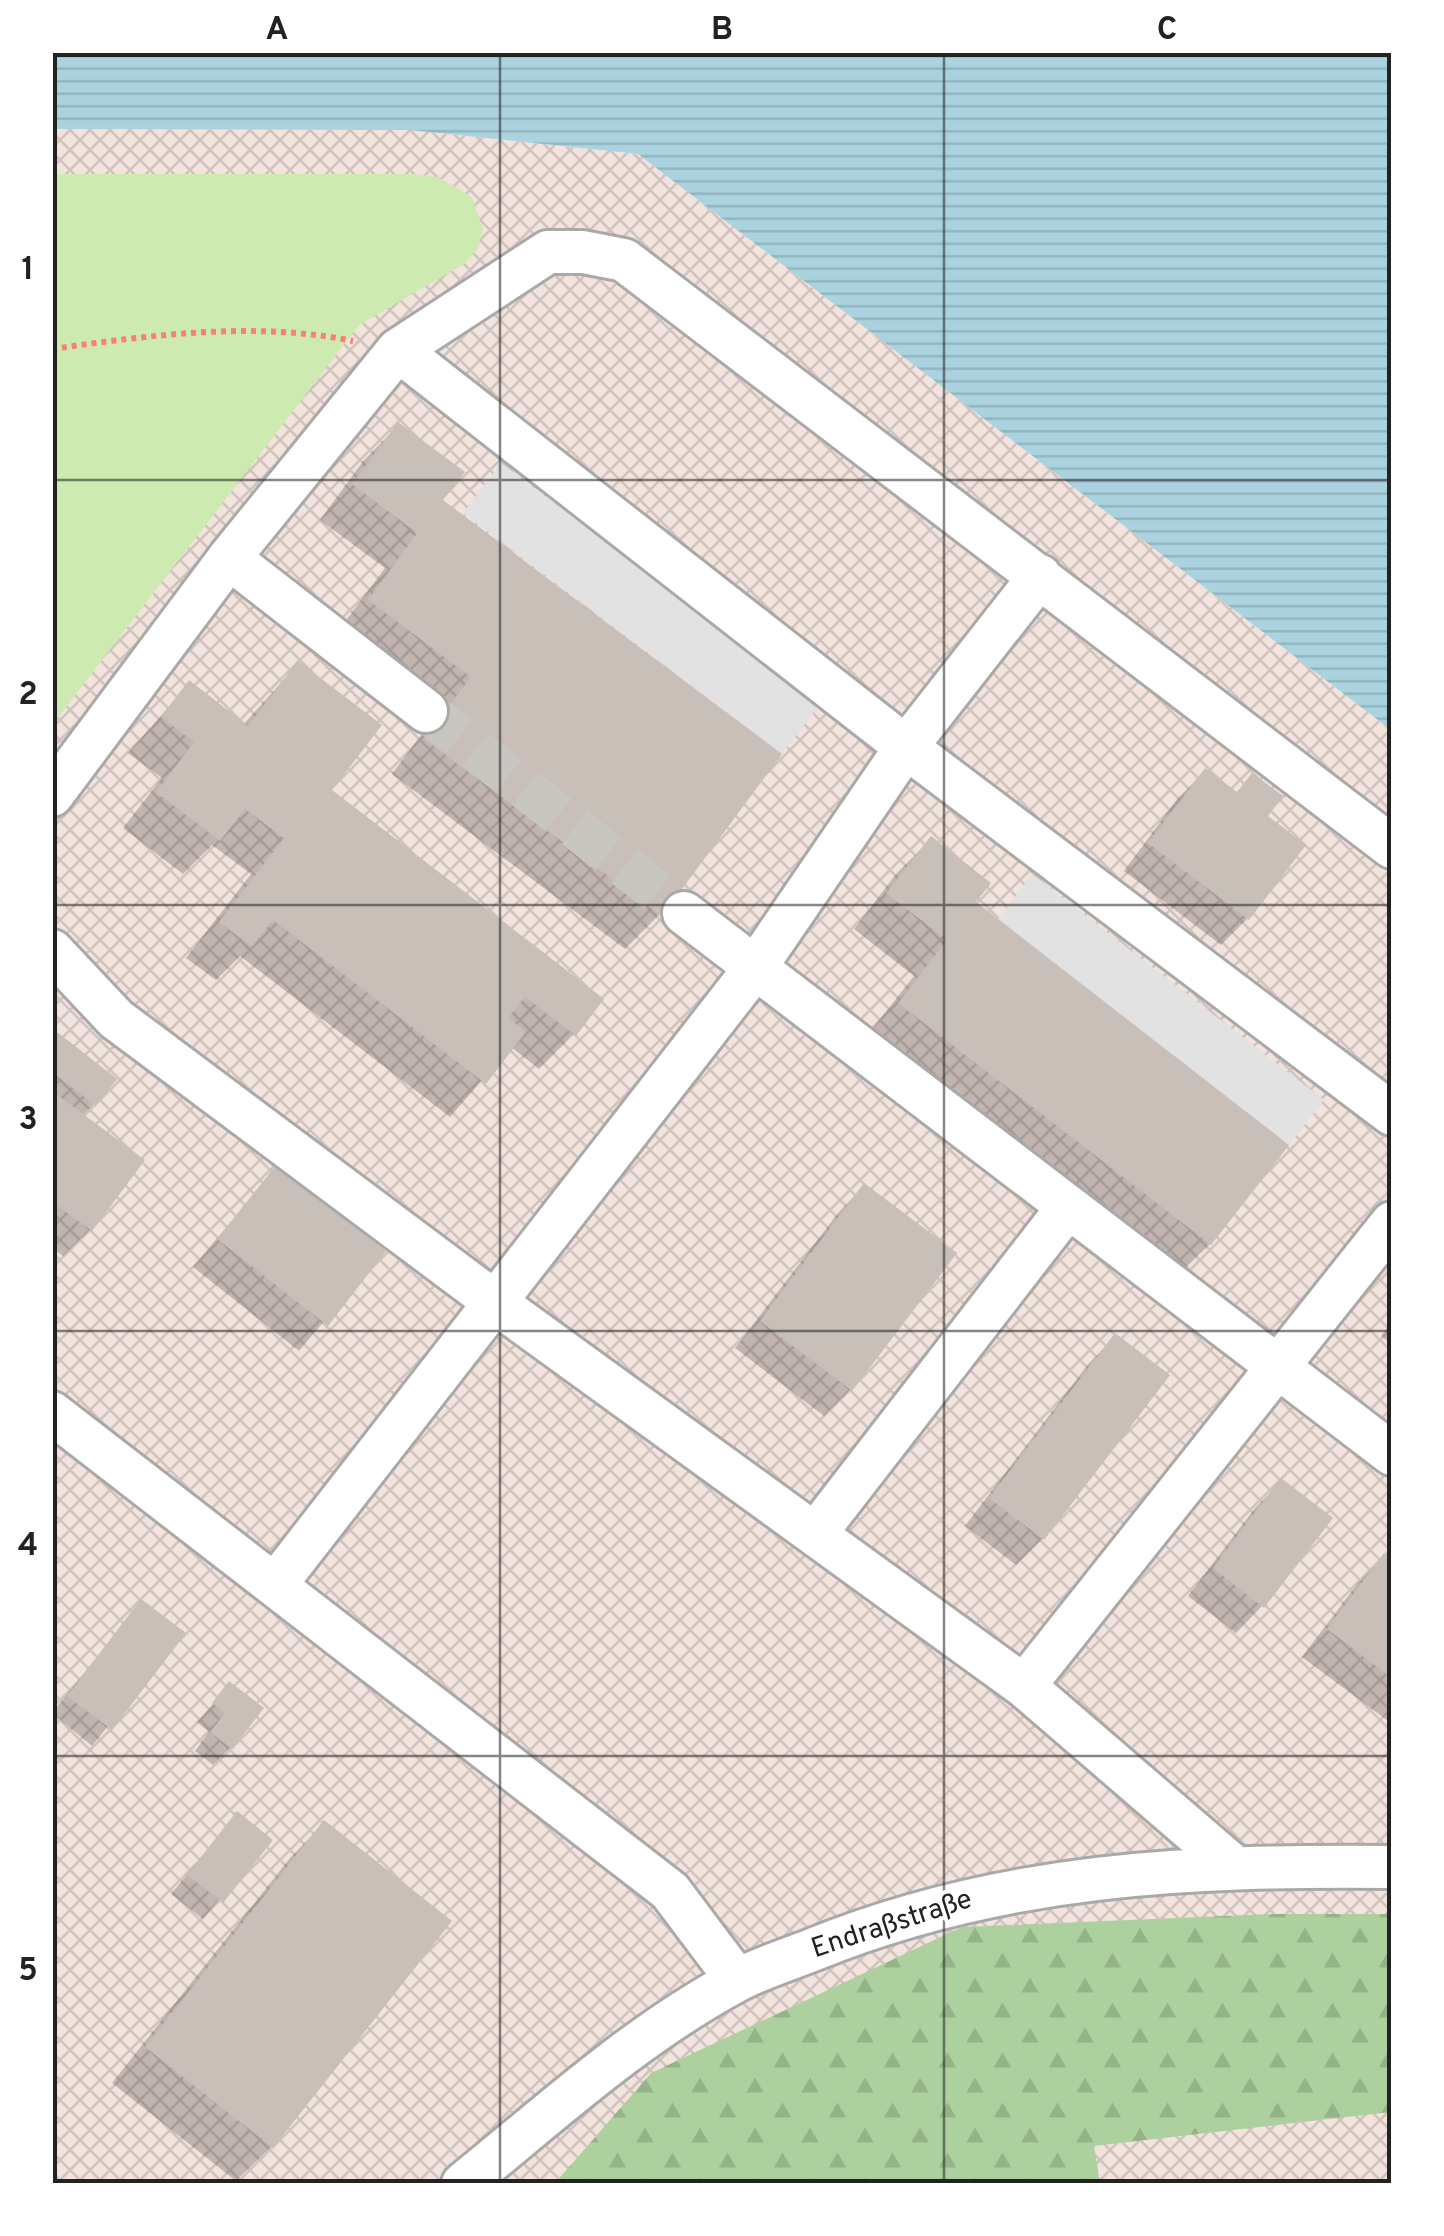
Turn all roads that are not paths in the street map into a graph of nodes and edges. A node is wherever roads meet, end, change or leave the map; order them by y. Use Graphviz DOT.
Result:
graph roads {
  1 [pos="398,350"];
  2 [pos="229,558"];
  3 [pos="1040,576"];
  4 [pos="426,711"];
  5 [pos="906,747"];
  6 [pos="52,795"];
  7 [pos="1392,847"];
  8 [pos="684,913"];
  9 [pos="52,952"];
  10 [pos="754,968"];
  11 [pos="1392,1114"];
  12 [pos="1068,1207"];
  13 [pos="1392,1223"];
  14 [pos="496,1303"];
  15 [pos="1279,1368"];
  16 [pos="52,1413"];
  17 [pos="1392,1454"];
  18 [pos="815,1534"];
  19 [pos="274,1585"];
  20 [pos="1024,1686"];
  21 [pos="1233,1866"];
  22 [pos="1392,1868"];
  23 [pos="737,1980"];
  24 [pos="463,2184"];
  1 -- 2 [label="street"];
  1 -- 3 [label="street"];
  1 -- 5 [label="street"];
  2 -- 4 [label="street"];
  2 -- 6 [label="street"];
  3 -- 5 [label="street"];
  3 -- 7 [label="street"];
  5 -- 10 [label="street"];
  5 -- 11 [label="street"];
  8 -- 10 [label="street"];
  9 -- 14 [label="street"];
  10 -- 12 [label="street"];
  10 -- 14 [label="street"];
  12 -- 15 [label="street"];
  12 -- 18 [label="street"];
  13 -- 15 [label="street"];
  14 -- 18 [label="street"];
  14 -- 19 [label="street"];
  15 -- 17 [label="street"];
  15 -- 20 [label="street"];
  16 -- 19 [label="street"];
  18 -- 20 [label="street"];
  19 -- 23 [label="street"];
  20 -- 21 [label="street"];
  21 -- 22 [label="street, Endraßstraße"];
  21 -- 23 [label="street, Endraßstraße"];
  23 -- 24 [label="street, Endraßstraße"];
}
